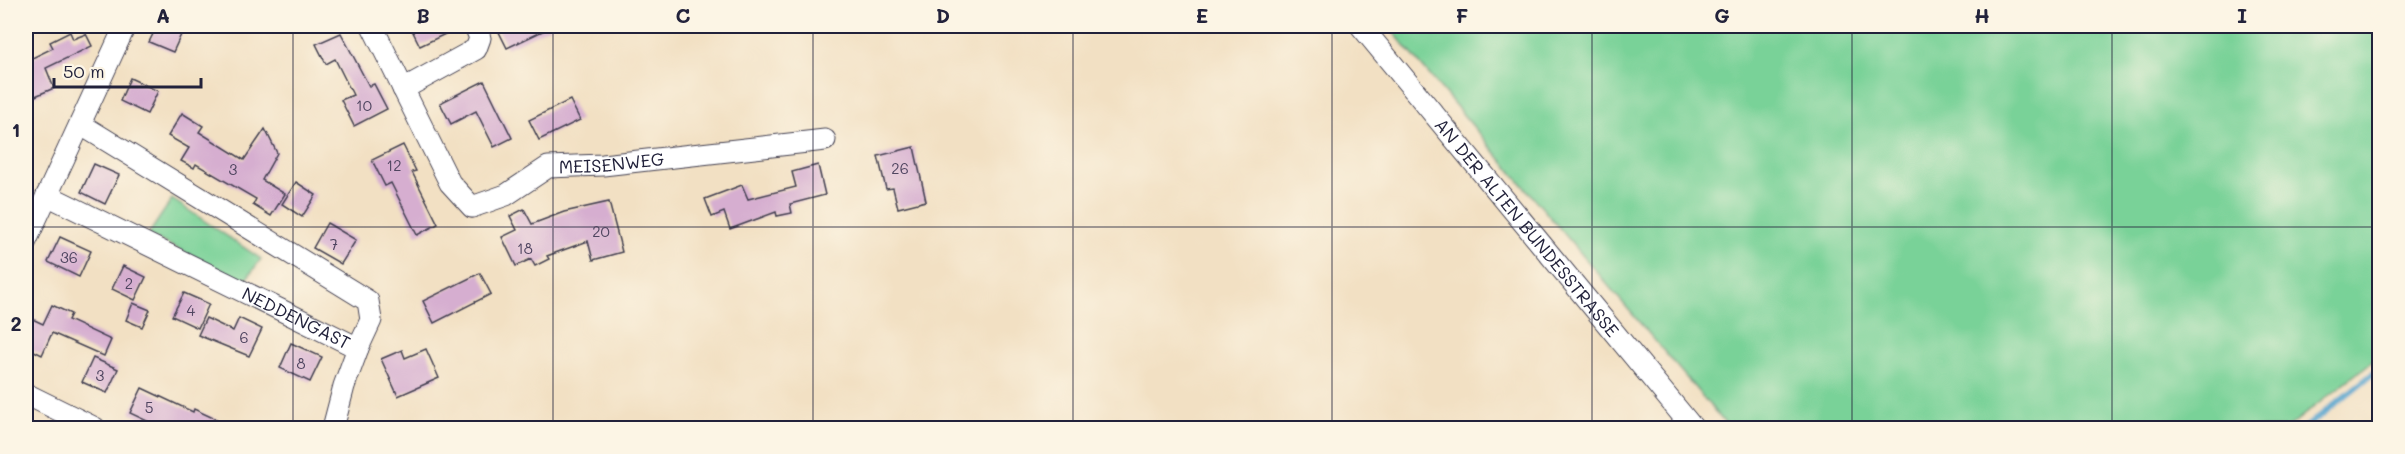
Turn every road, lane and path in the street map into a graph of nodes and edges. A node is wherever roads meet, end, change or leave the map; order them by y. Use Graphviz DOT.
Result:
graph roads {
  1 [pos="125,26"];
  2 [pos="372,26"];
  3 [pos="475,26"];
  4 [pos="1361,26"];
  5 [pos="403,89"];
  6 [pos="80,124"];
  7 [pos="825,140"];
  8 [pos="37,204"];
  9 [pos="26,241"];
  10 [pos="358,348"];
  11 [pos="26,394"];
  12 [pos="95,429"];
  13 [pos="333,429"];
  14 [pos="1693,429"];
  1 -- 6 [label="street"];
  2 -- 5 [label="street, MEISENWEG"];
  3 -- 5 [label="street"];
  4 -- 14 [label="street, AN DER ALTEN BUNDESSTRASSE"];
  5 -- 7 [label="street, MEISENWEG"];
  6 -- 8 [label="street"];
  6 -- 10 [label="street, NEDDENGAST"];
  8 -- 9 [label="street"];
  8 -- 10 [label="street, NEDDENGAST"];
  10 -- 13 [label="street"];
  11 -- 12 [label="street"];
}
